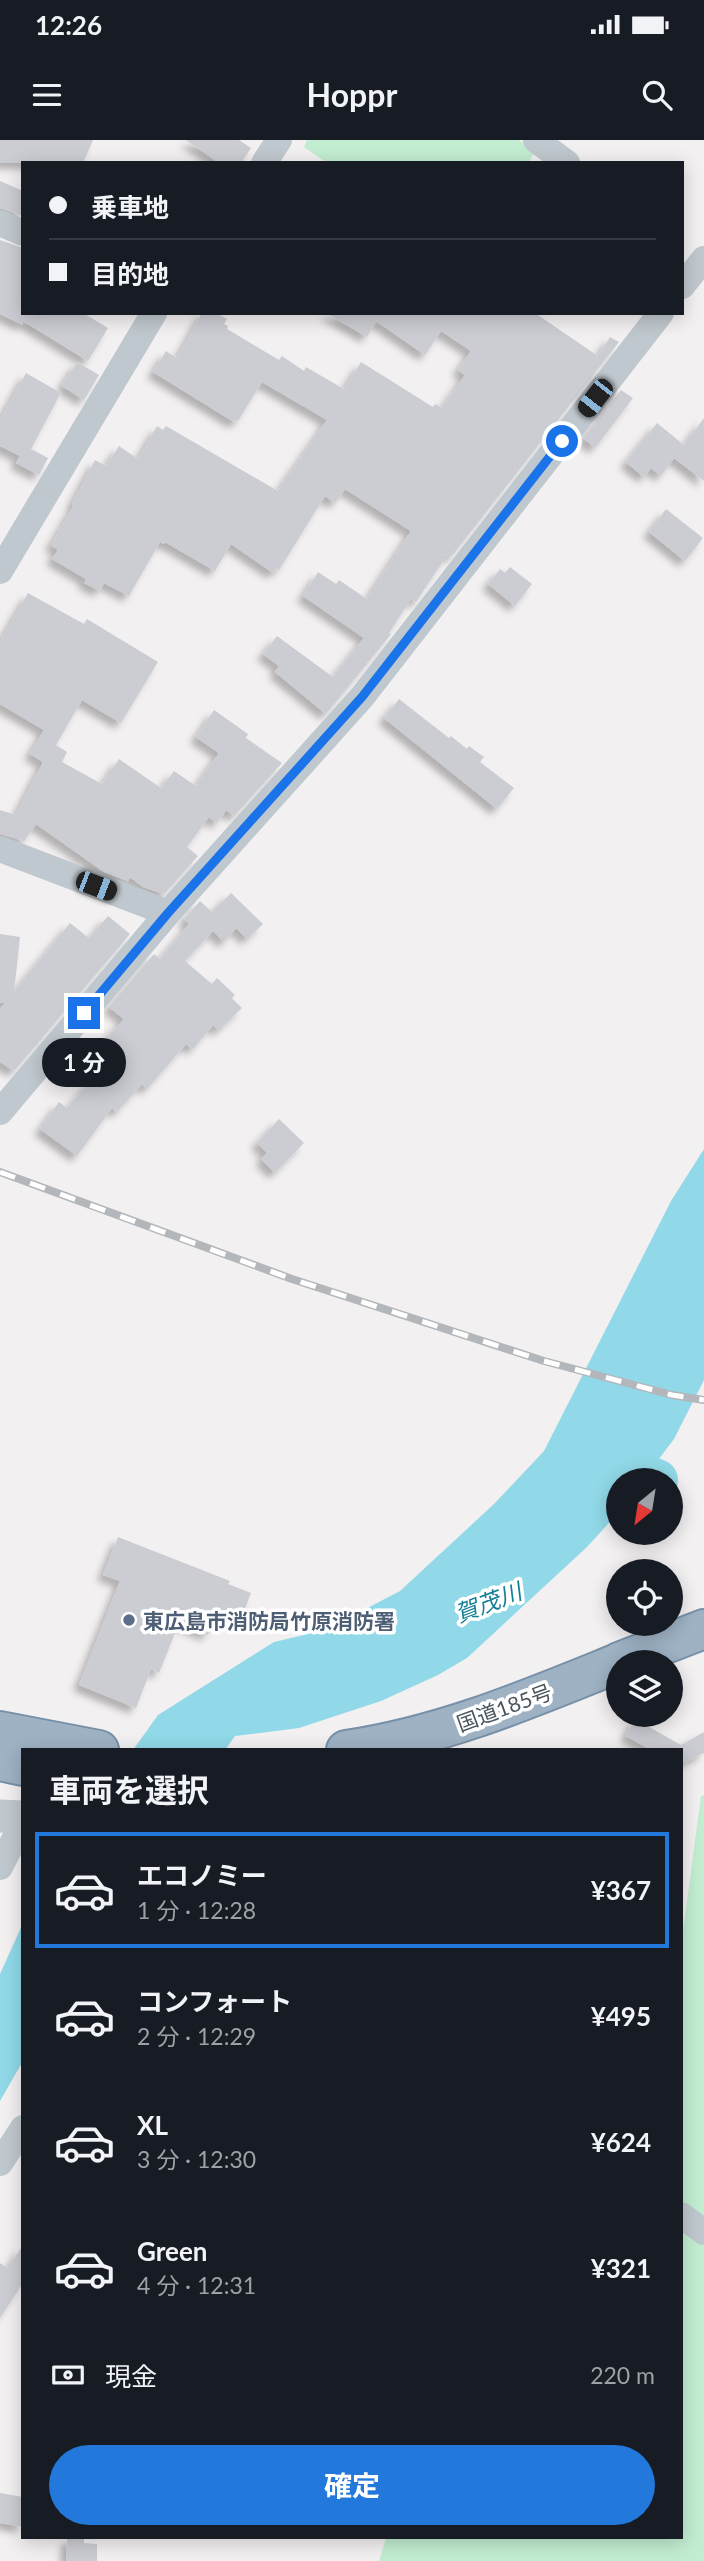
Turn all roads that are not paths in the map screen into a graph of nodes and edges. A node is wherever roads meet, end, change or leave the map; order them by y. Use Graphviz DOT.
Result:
graph roads {
  1 [pos="279,140"];
  2 [pos="536,140"];
  3 [pos="265,161"];
  4 [pos="564,161"];
  5 [pos="0,223"];
  6 [pos="21,232"];
  7 [pos="698,259"];
  8 [pos="684,283"];
  9 [pos="153,315"];
  10 [pos="659,315"];
  11 [pos="0,571"];
  12 [pos="0,849"];
  13 [pos="168,913"];
  14 [pos="0,1112"];
  15 [pos="696,1632"];
  16 [pos="651,1650"];
  17 [pos="659,1650"];
  18 [pos="606,1668"];
  19 [pos="606,1678"];
  20 [pos="0,1731"];
  21 [pos="386,1746"];
  22 [pos="89,1748"];
  23 [pos="461,1748"];
  24 [pos="0,1761"];
  25 [pos="21,1766"];
  26 [pos="0,1816"];
  27 [pos="21,1820"];
  28 [pos="21,1824"];
  29 [pos="0,1867"];
  30 [pos="21,2131"];
  31 [pos="0,2163"];
  32 [pos="683,2216"];
  33 [pos="704,2232"];
  1 -- 3 [label="street"];
  2 -- 4 [label="street"];
  5 -- 6 [label="street"];
  7 -- 8 [label="street"];
  9 -- 11 [label="street"];
  10 -- 13 [label="street"];
  12 -- 13 [label="street"];
  13 -- 14 [label="street"];
  15 -- 16 [label="highway, 国道185号"];
  15 -- 17 [label="highway, 国道185号"];
  18 -- 21 [label="highway, 国道185号"];
  19 -- 23 [label="highway, 国道185号"];
  20 -- 22 [label="highway"];
  24 -- 25 [label="highway"];
  26 -- 27 [label="street"];
  28 -- 29 [label="street"];
  30 -- 31 [label="street"];
  32 -- 33 [label="street"];
}
